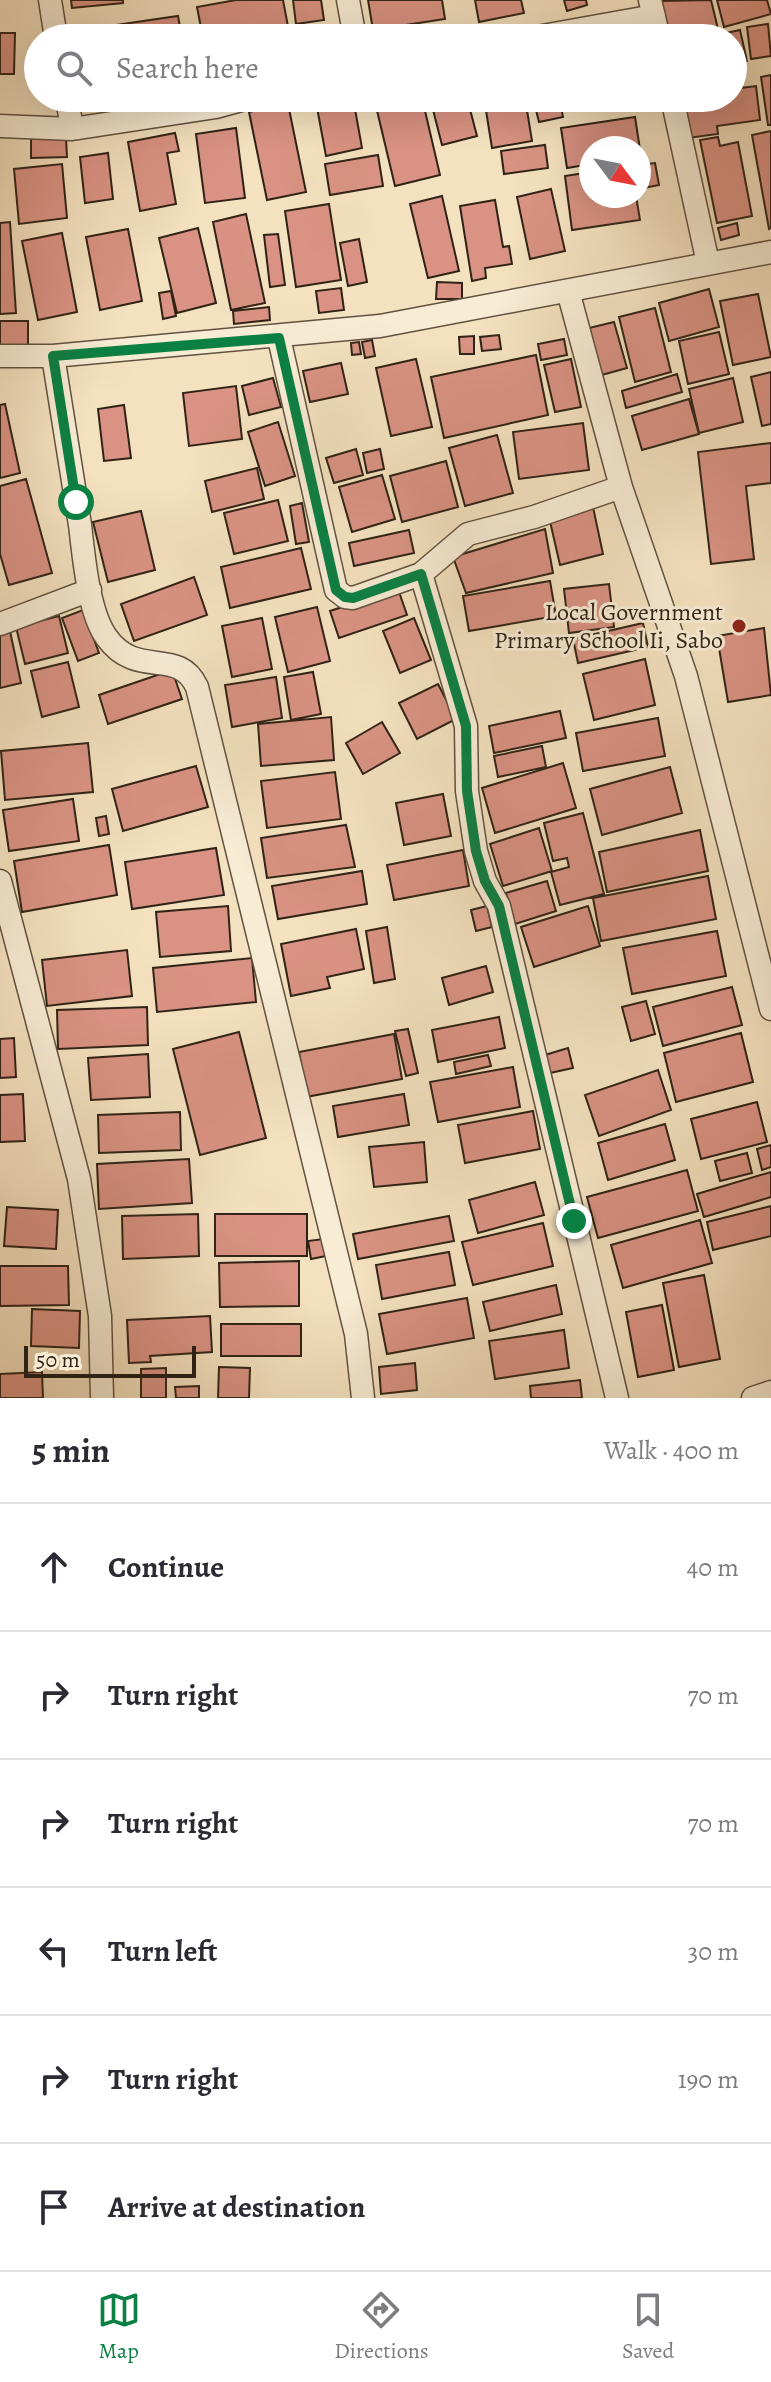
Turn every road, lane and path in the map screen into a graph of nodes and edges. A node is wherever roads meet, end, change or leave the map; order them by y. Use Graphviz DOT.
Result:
graph roads {
  1 [pos="50,0"];
  2 [pos="348,0"];
  3 [pos="654,18"];
  4 [pos="54,24"];
  5 [pos="352,24"];
  6 [pos="617,24"];
  7 [pos="69,112"];
  8 [pos="183,112"];
  9 [pos="675,112"];
  10 [pos="0,126"];
  11 [pos="72,129"];
  12 [pos="771,252"];
  13 [pos="708,263"];
  14 [pos="568,291"];
  15 [pos="279,338"];
  16 [pos="0,356"];
  17 [pos="53,356"];
  18 [pos="621,487"];
  19 [pos="421,574"];
  20 [pos="90,590"];
  21 [pos="0,624"];
  22 [pos="0,881"];
  23 [pos="771,1009"];
  24 [pos="771,1392"];
  25 [pos="102,1398"];
  26 [pos="363,1398"];
  27 [pos="617,1398"];
  28 [pos="753,1398"];
  1 -- 4 [label="street"];
  2 -- 5 [label="street"];
  3 -- 6 [label="street"];
  7 -- 11 [label="street"];
  8 -- 11 [label="street"];
  9 -- 13 [label="street"];
  10 -- 11 [label="street"];
  12 -- 13 [label="street"];
  13 -- 14 [label="street"];
  14 -- 15 [label="street"];
  14 -- 18 [label="street"];
  15 -- 17 [label="street"];
  15 -- 19 [label="street"];
  16 -- 17 [label="street"];
  17 -- 20 [label="street"];
  18 -- 19 [label="street"];
  18 -- 23 [label="street"];
  19 -- 27 [label="street"];
  20 -- 21 [label="street"];
  20 -- 26 [label="street"];
  22 -- 25 [label="street"];
  24 -- 28 [label="street"];
}
